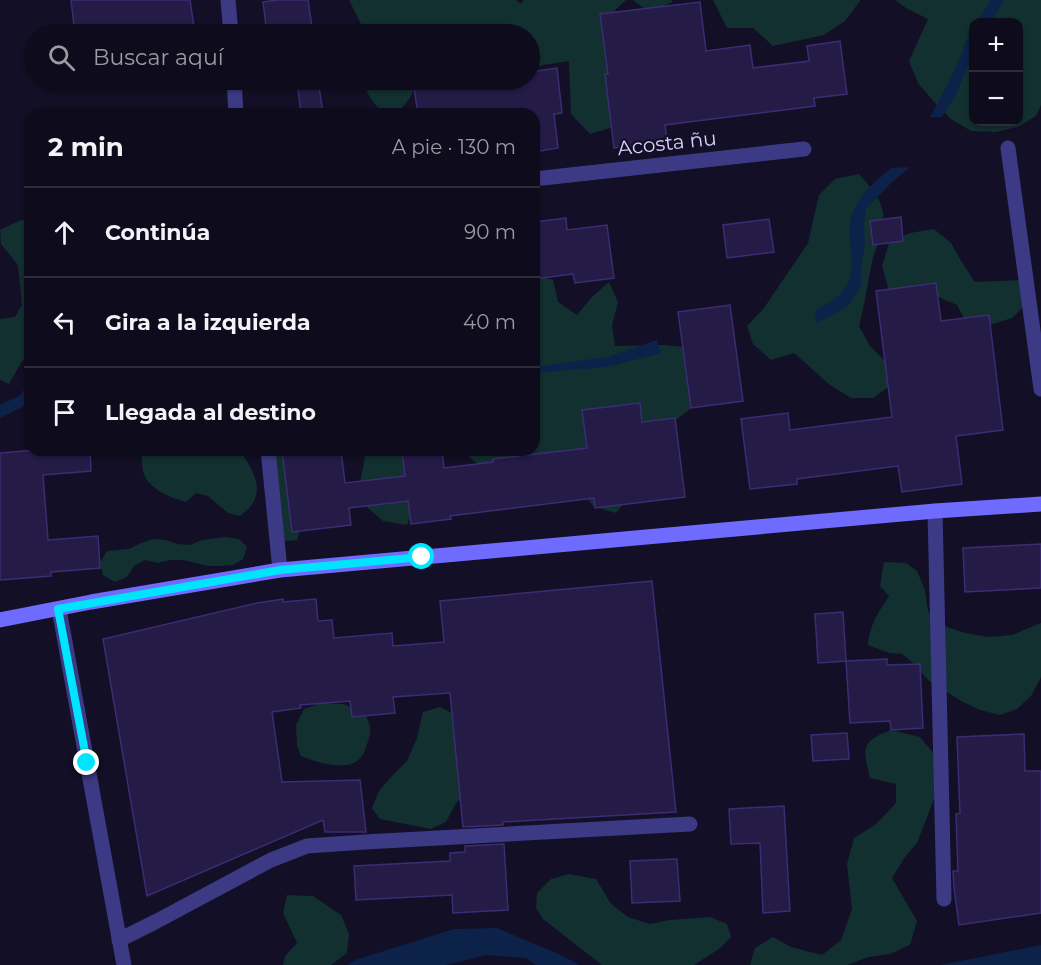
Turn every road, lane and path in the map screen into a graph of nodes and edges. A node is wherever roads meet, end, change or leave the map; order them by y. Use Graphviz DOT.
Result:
graph roads {
  1 [pos="228,0"];
  2 [pos="230,24"];
  3 [pos="235,90"];
  4 [pos="236,108"];
  5 [pos="1008,148"];
  6 [pos="804,149"];
  7 [pos="540,178"];
  8 [pos="1041,389"];
  9 [pos="269,456"];
  10 [pos="1041,504"];
  11 [pos="935,511"];
  12 [pos="280,570"];
  13 [pos="58,609"];
  14 [pos="0,620"];
  15 [pos="690,824"];
  16 [pos="944,899"];
  17 [pos="119,940"];
  18 [pos="124,965"];
  1 -- 2 [label="street"];
  3 -- 4 [label="street"];
  5 -- 8 [label="street"];
  6 -- 7 [label="street, Acosta ñu"];
  9 -- 12 [label="street"];
  10 -- 11 [label="main road"];
  11 -- 12 [label="main road"];
  11 -- 16 [label="street"];
  12 -- 13 [label="main road"];
  13 -- 14 [label="main road"];
  13 -- 17 [label="street"];
  15 -- 17 [label="street"];
  17 -- 18 [label="street"];
}
